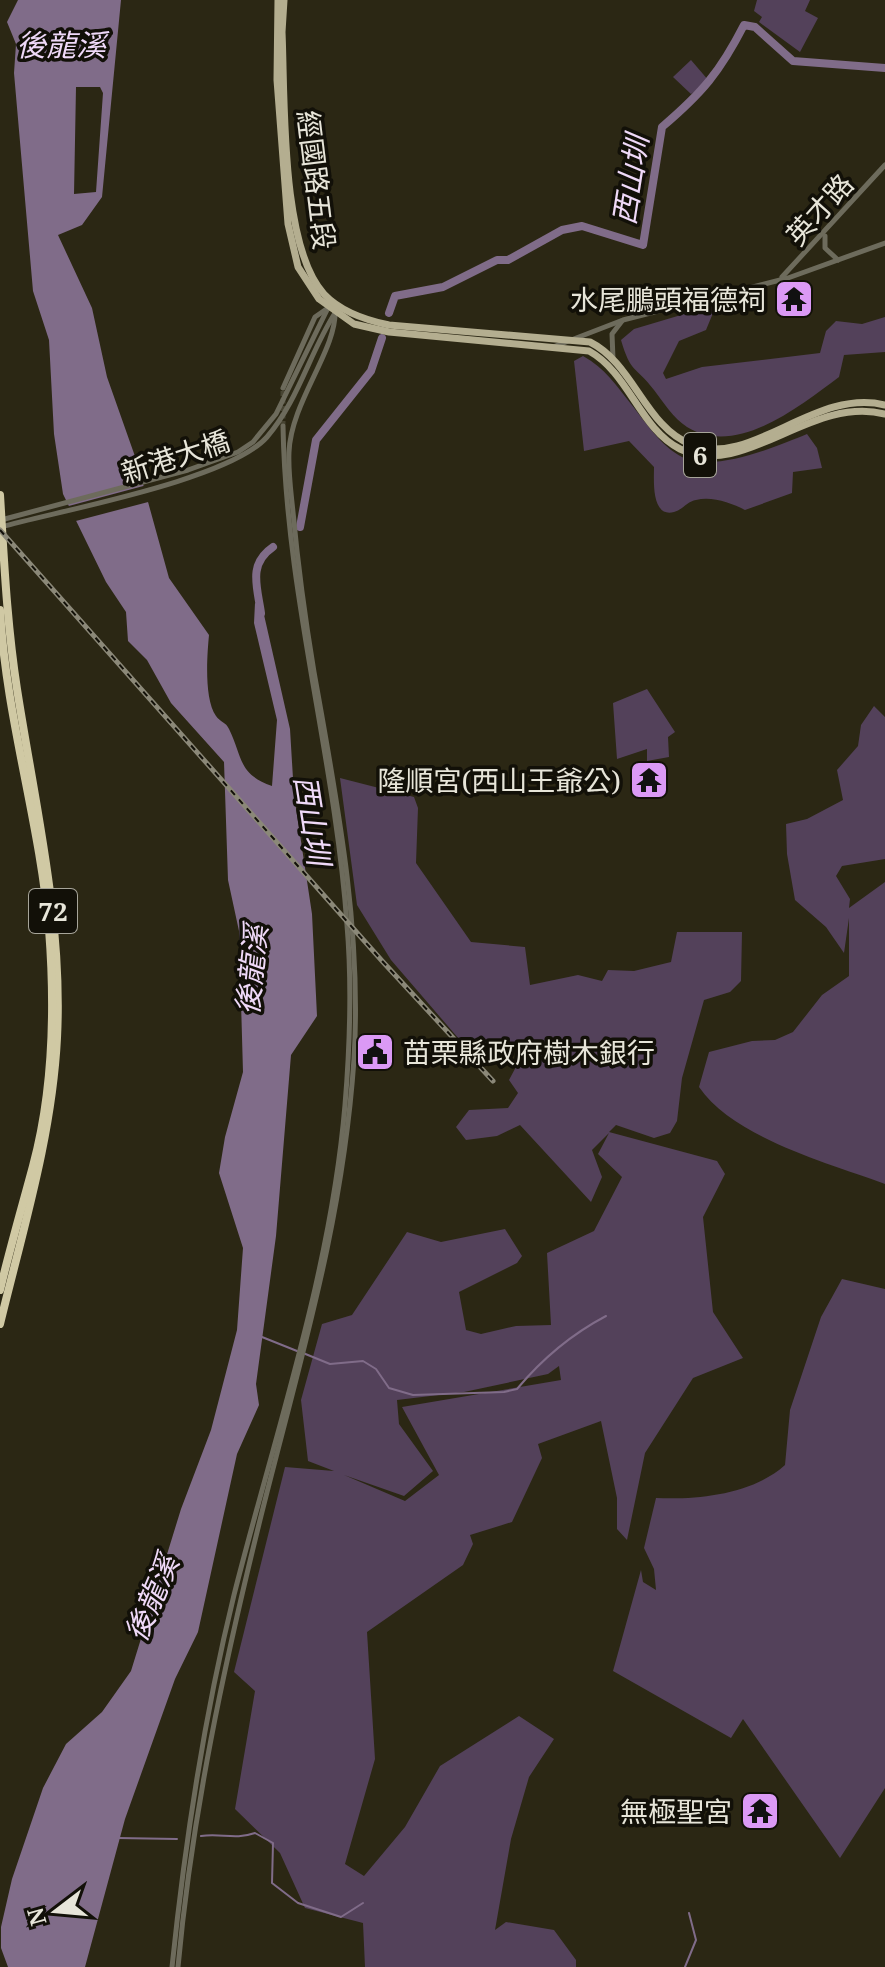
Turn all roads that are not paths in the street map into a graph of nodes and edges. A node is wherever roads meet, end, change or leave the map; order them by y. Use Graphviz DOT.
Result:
graph roads {
  1 [pos="281,0"];
  2 [pos="885,165"];
  3 [pos="825,234"];
  4 [pos="885,243"];
  5 [pos="839,260"];
  6 [pos="781,278"];
  7 [pos="333,308"];
  8 [pos="623,320"];
  9 [pos="573,338"];
  10 [pos="552,347"];
  11 [pos="614,360"];
  12 [pos="289,389"];
  13 [pos="885,405"];
  14 [pos="885,414"];
  15 [pos="283,426"];
  16 [pos="662,430"];
  17 [pos="0,495"];
  18 [pos="0,521"];
  19 [pos="0,528"];
  20 [pos="0,610"];
  21 [pos="0,618"];
  22 [pos="0,1290"];
  23 [pos="0,1324"];
  24 [pos="175,1967"];
  1 -- 7 [label="main road, 經國路五段 / 6"];
  2 -- 3 [label="street, 英才路"];
  3 -- 5 [label="street"];
  3 -- 6 [label="street, 英才路"];
  4 -- 5 [label="street"];
  5 -- 6 [label="street"];
  6 -- 8 [label="street"];
  7 -- 9 [label="main road, 經國路五段 / 6"];
  7 -- 10 [label="main road, 6"];
  7 -- 12 [label="street, 新港大橋"];
  7 -- 12 [label="street"];
  7 -- 24 [label="street"];
  8 -- 9 [label="street"];
  8 -- 11 [label="street"];
  9 -- 10 [label="street"];
  9 -- 11 [label="main road, 6"];
  10 -- 16 [label="main road, 6"];
  11 -- 16 [label="main road, 6"];
  12 -- 18 [label="street, 新港大橋"];
  12 -- 19 [label="street, 新港大橋"];
  13 -- 16 [label="main road, 6"];
  14 -- 16 [label="main road, 6"];
  15 -- 24 [label="street"];
  17 -- 23 [label="highway, 72"];
  20 -- 21 [label="highway, 72"];
  21 -- 22 [label="highway, 72"];
}
